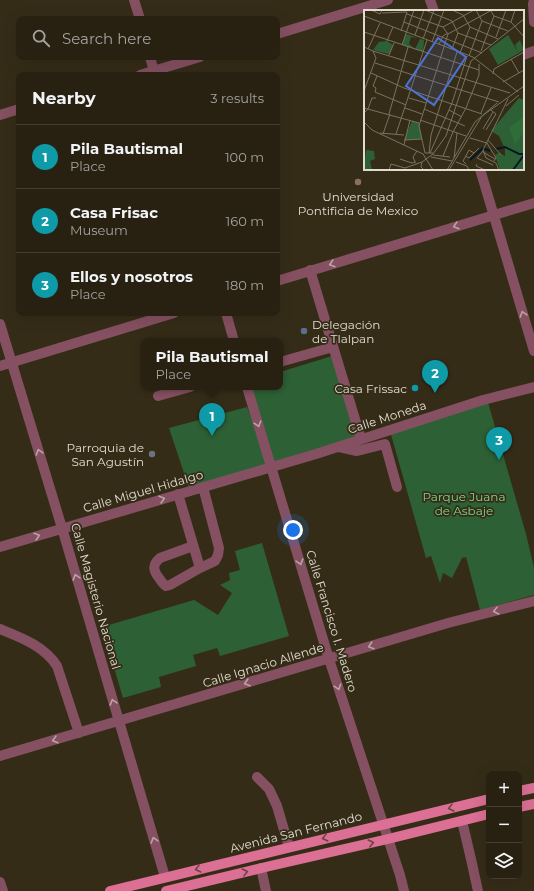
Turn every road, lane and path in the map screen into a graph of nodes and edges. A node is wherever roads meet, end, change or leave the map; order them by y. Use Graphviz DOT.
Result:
graph roads {
  1 [pos="134,0"];
  2 [pos="388,0"];
  3 [pos="430,0"];
  4 [pos="534,0"];
  5 [pos="434,10"];
  6 [pos="139,16"];
  7 [pos="534,22"];
  8 [pos="280,33"];
  9 [pos="534,51"];
  10 [pos="524,56"];
  11 [pos="151,60"];
  12 [pos="192,60"];
  13 [pos="155,72"];
  14 [pos="158,72"];
  15 [pos="16,110"];
  16 [pos="0,114"];
  17 [pos="480,170"];
  18 [pos="534,203"];
  19 [pos="493,215"];
  20 [pos="310,270"];
  21 [pos="280,280"];
  22 [pos="164,316"];
  23 [pos="227,316"];
  24 [pos="0,324"];
  25 [pos="233,338"];
  26 [pos="333,347"];
  27 [pos="534,351"];
  28 [pos="283,361"];
  29 [pos="12,362"];
  30 [pos="0,366"];
  31 [pos="534,387"];
  32 [pos="179,390"];
  33 [pos="248,390"];
  34 [pos="158,396"];
  35 [pos="361,439"];
  36 [pos="337,446"];
  37 [pos="271,467"];
  38 [pos="203,487"];
  39 [pos="397,487"];
  40 [pos="178,494"];
  41 [pos="62,528"];
  42 [pos="193,546"];
  43 [pos="0,547"];
  44 [pos="200,568"];
  45 [pos="534,601"];
  46 [pos="0,629"];
  47 [pos="329,659"];
  48 [pos="119,721"];
  49 [pos="79,733"];
  50 [pos="0,756"];
  51 [pos="256,777"];
  52 [pos="534,788"];
  53 [pos="522,790"];
  54 [pos="486,799"];
  55 [pos="534,804"];
  56 [pos="522,806"];
  57 [pos="486,815"];
  58 [pos="462,821"];
  59 [pos="382,824"];
  60 [pos="388,839"];
  61 [pos="289,847"];
  62 [pos="260,868"];
  63 [pos="165,877"];
  64 [pos="0,882"];
  65 [pos="116,890"];
  66 [pos="3,891"];
  67 [pos="166,891"];
  68 [pos="266,891"];
  69 [pos="404,891"];
  70 [pos="478,891"];
  1 -- 6 [label="street"];
  2 -- 8 [label="street"];
  3 -- 5 [label="street"];
  4 -- 7 [label="street"];
  9 -- 10 [label="street"];
  11 -- 13 [label="street"];
  12 -- 14 [label="street"];
  15 -- 16 [label="street"];
  17 -- 19 [label="street"];
  18 -- 19 [label="street"];
  19 -- 20 [label="street, one-way"];
  27 -- 19 [label="street, one-way"];
  20 -- 21 [label="street"];
  20 -- 26 [label="street"];
  22 -- 29 [label="street"];
  23 -- 25 [label="street"];
  24 -- 29 [label="street, Calle Magisterio Nacional"];
  26 -- 28 [label="street"];
  26 -- 35 [label="street"];
  29 -- 30 [label="street"];
  41 -- 29 [label="street, Calle Magisterio Nacional, one-way"];
  31 -- 35 [label="street, Calle Moneda"];
  32 -- 34 [label="street"];
  33 -- 37 [label="street, Calle Francisco I. Madero, one-way"];
  35 -- 36 [label="street, Calle Moneda"];
  36 -- 37 [label="street, Calle Moneda"];
  36 -- 39 [label="street"];
  37 -- 38 [label="street, Calle Miguel Hidalgo"];
  37 -- 47 [label="street, Calle Francisco I. Madero, one-way"];
  38 -- 40 [label="street, Calle Miguel Hidalgo"];
  38 -- 44 [label="street"];
  41 -- 40 [label="street, Calle Miguel Hidalgo, one-way"];
  40 -- 42 [label="street"];
  43 -- 41 [label="street, Calle Miguel Hidalgo, one-way"];
  48 -- 41 [label="street, Calle Magisterio Nacional, one-way"];
  42 -- 44 [label="street"];
  42 -- 44 [label="street"];
  45 -- 47 [label="street, Calle Ignacio Allende, one-way"];
  46 -- 49 [label="street"];
  47 -- 48 [label="street, Calle Ignacio Allende, one-way"];
  47 -- 59 [label="street, Calle Francisco I. Madero, one-way"];
  48 -- 49 [label="street, Calle Ignacio Allende"];
  63 -- 48 [label="street, Calle Magisterio Nacional, one-way"];
  49 -- 50 [label="street, Calle Ignacio Allende, one-way"];
  51 -- 61 [label="street"];
  52 -- 53 [label="main road"];
  54 -- 59 [label="main road, Avenida San Fernando, one-way"];
  55 -- 56 [label="main road"];
  57 -- 58 [label="main road"];
  58 -- 60 [label="main road"];
  58 -- 70 [label="street"];
  59 -- 60 [label="street, Calle Francisco I. Madero"];
  59 -- 61 [label="main road, Avenida San Fernando, one-way"];
  62 -- 60 [label="main road, one-way"];
  60 -- 69 [label="street, Calle Francisco I. Madero"];
  61 -- 63 [label="main road, Avenida San Fernando, one-way"];
  67 -- 62 [label="main road, one-way"];
  62 -- 68 [label="street"];
  63 -- 65 [label="main road, Avenida San Fernando"];
  64 -- 66 [label="street"];
}
